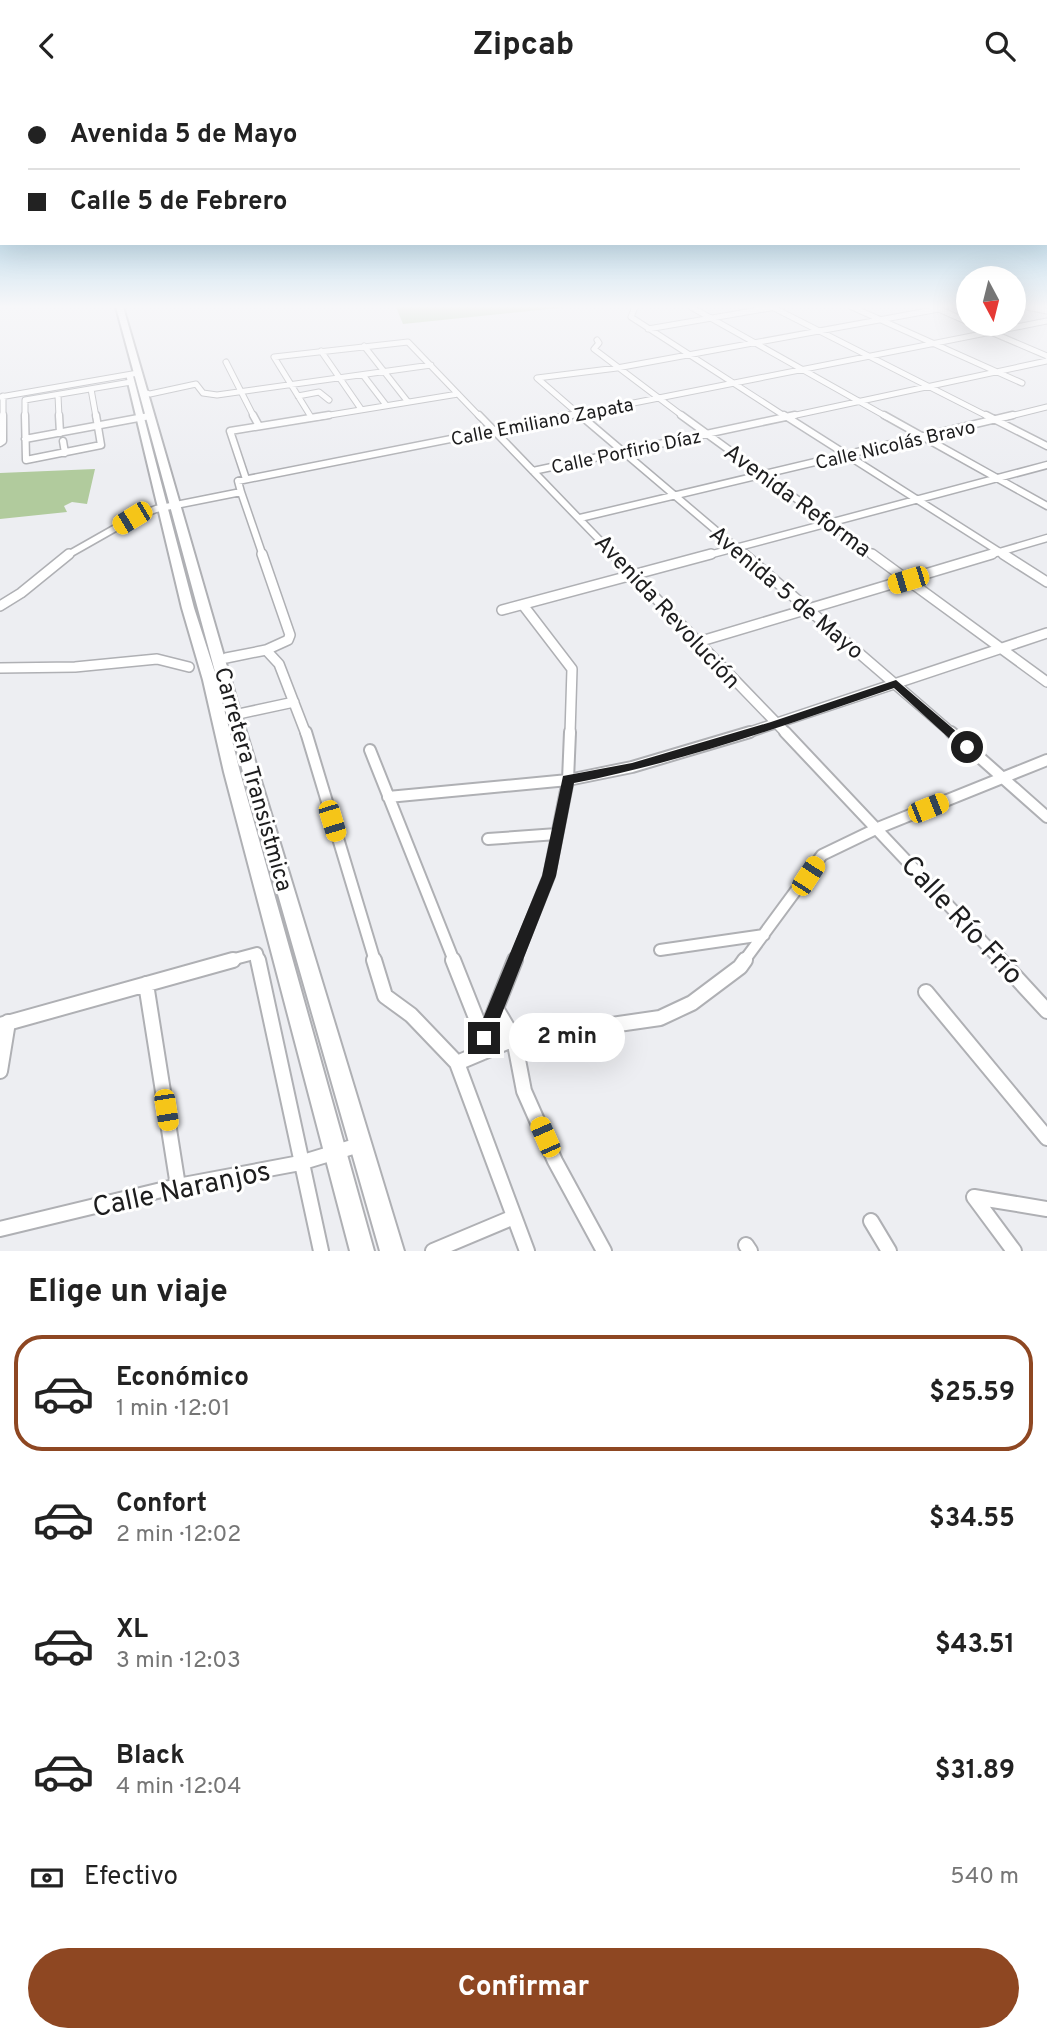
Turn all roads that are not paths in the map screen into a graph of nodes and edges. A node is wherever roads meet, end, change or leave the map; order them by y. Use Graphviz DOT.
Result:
graph roads {
  1 [pos="127,361"];
  2 [pos="129,361"];
  3 [pos="277,361"];
  4 [pos="328,361"];
  5 [pos="377,361"];
  6 [pos="427,361"];
  7 [pos="609,361"];
  8 [pos="652,361"];
  9 [pos="700,361"];
  10 [pos="789,361"];
  11 [pos="850,361"];
  12 [pos="879,361"];
  13 [pos="972,361"];
  14 [pos="1047,361"];
  15 [pos="226,362"];
  16 [pos="431,365"];
  17 [pos="617,368"];
  18 [pos="805,370"];
  19 [pos="386,371"];
  20 [pos="996,372"];
  21 [pos="363,375"];
  22 [pos="339,378"];
  23 [pos="132,380"];
  24 [pos="735,383"];
  25 [pos="1022,383"];
  26 [pos="291,385"];
  27 [pos="929,386"];
  28 [pos="91,389"];
  29 [pos="242,392"];
  30 [pos="458,394"];
  31 [pos="58,395"];
  32 [pos="298,395"];
  33 [pos="1,397"];
  34 [pos="660,398"];
  35 [pos="329,400"];
  36 [pos="860,401"];
  37 [pos="408,402"];
  38 [pos="386,405"];
  39 [pos="1047,407"];
  40 [pos="361,409"];
  41 [pos="580,414"];
  42 [pos="145,417"];
  43 [pos="311,417"];
  44 [pos="787,417"];
  45 [pos="996,420"];
  46 [pos="97,426"];
  47 [pos="259,426"];
  48 [pos="496,430"];
  49 [pos="61,433"];
  50 [pos="708,433"];
  51 [pos="924,437"];
  52 [pos="25,439"];
  53 [pos="63,442"];
  54 [pos="0,443"];
  55 [pos="1047,446"];
  56 [pos="623,452"];
  57 [pos="65,453"];
  58 [pos="845,454"];
  59 [pos="1047,465"];
  60 [pos="533,471"];
  61 [pos="764,475"];
  62 [pos="246,479"];
  63 [pos="997,479"];
  64 [pos="241,492"];
  65 [pos="673,495"];
  66 [pos="916,499"];
  67 [pos="169,506"];
  68 [pos="1047,506"];
  69 [pos="580,518"];
  70 [pos="828,522"];
  71 [pos="1047,538"];
  72 [pos="733,547"];
  73 [pos="999,552"];
  74 [pos="634,574"];
  75 [pos="908,580"];
  76 [pos="1047,582"];
  77 [pos="523,605"];
  78 [pos="0,606"];
  79 [pos="810,609"];
  80 [pos="502,610"];
  81 [pos="1047,633"];
  82 [pos="698,642"];
  83 [pos="1002,648"];
  84 [pos="266,650"];
  85 [pos="226,658"];
  86 [pos="189,667"];
  87 [pos="0,668"];
  88 [pos="1047,682"];
  89 [pos="896,684"];
  90 [pos="294,702"];
  91 [pos="234,715"];
  92 [pos="775,725"];
  93 [pos="370,750"];
  94 [pos="1047,761"];
  95 [pos="1002,778"];
  96 [pos="568,780"];
  97 [pos="388,797"];
  98 [pos="1047,817"];
  99 [pos="878,828"];
  100 [pos="557,834"];
  101 [pos="488,839"];
  102 [pos="764,935"];
  103 [pos="660,950"];
  104 [pos="146,984"];
  105 [pos="926,992"];
  106 [pos="497,1010"];
  107 [pos="1047,1011"];
  108 [pos="4,1023"];
  109 [pos="484,1038"];
  110 [pos="513,1039"];
  111 [pos="483,1052"];
  112 [pos="457,1063"];
  113 [pos="0,1071"];
  114 [pos="1047,1138"];
  115 [pos="361,1144"];
  116 [pos="337,1153"];
  117 [pos="300,1163"];
  118 [pos="178,1186"];
  119 [pos="974,1197"];
  120 [pos="1047,1209"];
  121 [pos="514,1217"];
  122 [pos="871,1221"];
  123 [pos="0,1229"];
  124 [pos="321,1251"];
  125 [pos="362,1251"];
  126 [pos="392,1251"];
  127 [pos="433,1251"];
  128 [pos="527,1251"];
  129 [pos="604,1251"];
  130 [pos="889,1251"];
  131 [pos="1014,1251"];
  1 -- 23 [label="main road, Carretera Transistmica"];
  2 -- 23 [label="main road, Carretera Transistmica"];
  3 -- 26 [label="street"];
  4 -- 22 [label="street"];
  5 -- 19 [label="street"];
  6 -- 16 [label="street, Avenida Revolución"];
  7 -- 17 [label="street, Avenida Reforma"];
  8 -- 17 [label="street"];
  9 -- 24 [label="street"];
  10 -- 18 [label="street"];
  11 -- 18 [label="street, Calle Emiliano Zapata"];
  12 -- 27 [label="street"];
  13 -- 20 [label="street"];
  14 -- 20 [label="street, Calle Porfirio Díaz"];
  15 -- 29 [label="street"];
  16 -- 19 [label="street"];
  16 -- 30 [label="street, Avenida Revolución"];
  17 -- 34 [label="street, Avenida Reforma"];
  17 -- 41 [label="street, Avenida 5 de Mayo"];
  18 -- 24 [label="street, Calle Emiliano Zapata"];
  18 -- 36 [label="street"];
  19 -- 21 [label="street"];
  19 -- 37 [label="street"];
  20 -- 25 [label="street"];
  20 -- 27 [label="street, Calle Porfirio Díaz"];
  21 -- 22 [label="street"];
  21 -- 38 [label="street"];
  22 -- 26 [label="street"];
  22 -- 40 [label="street"];
  23 -- 28 [label="street"];
  23 -- 29 [label="street"];
  23 -- 33 [label="street"];
  23 -- 42 [label="main road, Carretera Transistmica"];
  24 -- 34 [label="street, Calle Emiliano Zapata"];
  24 -- 44 [label="street"];
  26 -- 29 [label="street"];
  26 -- 32 [label="street"];
  27 -- 36 [label="street, Calle Porfirio Díaz"];
  27 -- 45 [label="street"];
  28 -- 31 [label="street"];
  28 -- 46 [label="street"];
  29 -- 47 [label="street"];
  30 -- 37 [label="street"];
  30 -- 48 [label="street, Avenida Revolución"];
  31 -- 49 [label="street"];
  31 -- 52 [label="street"];
  32 -- 35 [label="street"];
  32 -- 43 [label="street"];
  33 -- 54 [label="street"];
  34 -- 41 [label="street, Calle Emiliano Zapata"];
  34 -- 50 [label="street, Avenida Reforma"];
  36 -- 44 [label="street, Calle Porfirio Díaz"];
  36 -- 51 [label="street"];
  37 -- 38 [label="street"];
  38 -- 40 [label="street"];
  39 -- 45 [label="street, Calle Nicolás Bravo"];
  40 -- 43 [label="street"];
  41 -- 48 [label="street, Calle Emiliano Zapata"];
  41 -- 56 [label="street, Avenida 5 de Mayo"];
  42 -- 46 [label="street"];
  42 -- 67 [label="main road, Carretera Transistmica"];
  42 -- 67 [label="main road, Carretera Transistmica"];
  43 -- 47 [label="street"];
  44 -- 50 [label="street, Calle Porfirio Díaz"];
  44 -- 58 [label="street"];
  45 -- 51 [label="street, Calle Nicolás Bravo"];
  45 -- 55 [label="street"];
  46 -- 49 [label="street"];
  46 -- 57 [label="street"];
  47 -- 62 [label="street"];
  48 -- 60 [label="street, Avenida Revolución"];
  48 -- 62 [label="street, Calle Emiliano Zapata"];
  49 -- 52 [label="street"];
  50 -- 56 [label="street, Calle Porfirio Díaz"];
  50 -- 61 [label="street, Avenida Reforma"];
  51 -- 58 [label="street, Calle Nicolás Bravo"];
  51 -- 63 [label="street"];
  52 -- 57 [label="street"];
  53 -- 57 [label="street"];
  56 -- 60 [label="street, Calle Porfirio Díaz"];
  56 -- 65 [label="street, Avenida 5 de Mayo"];
  58 -- 61 [label="street, Calle Nicolás Bravo"];
  58 -- 66 [label="street"];
  59 -- 63 [label="street"];
  60 -- 69 [label="street, Avenida Revolución"];
  61 -- 65 [label="street, Calle Nicolás Bravo"];
  61 -- 70 [label="street, Avenida Reforma"];
  62 -- 64 [label="street"];
  63 -- 66 [label="street"];
  63 -- 68 [label="street"];
  64 -- 67 [label="street"];
  64 -- 84 [label="street"];
  65 -- 69 [label="street, Calle Nicolás Bravo"];
  65 -- 72 [label="street, Avenida 5 de Mayo"];
  66 -- 70 [label="street"];
  66 -- 73 [label="street"];
  67 -- 78 [label="street"];
  67 -- 91 [label="main road, Carretera Transistmica"];
  67 -- 116 [label="main road, Carretera Transistmica"];
  69 -- 74 [label="street, Avenida Revolución"];
  70 -- 72 [label="street"];
  70 -- 75 [label="street, Avenida Reforma"];
  71 -- 73 [label="street"];
  72 -- 74 [label="street"];
  72 -- 79 [label="street, Avenida 5 de Mayo"];
  73 -- 75 [label="street"];
  73 -- 76 [label="street"];
  74 -- 77 [label="street"];
  74 -- 82 [label="street, Avenida Revolución"];
  75 -- 79 [label="street"];
  75 -- 83 [label="street, Avenida Reforma"];
  77 -- 80 [label="street"];
  77 -- 96 [label="street"];
  79 -- 82 [label="street"];
  79 -- 89 [label="street, Avenida 5 de Mayo"];
  81 -- 83 [label="street"];
  82 -- 92 [label="street, Avenida Revolución"];
  83 -- 88 [label="street, Avenida Reforma"];
  83 -- 89 [label="street"];
  84 -- 85 [label="street"];
  84 -- 90 [label="street"];
  86 -- 87 [label="street"];
  89 -- 92 [label="street"];
  89 -- 95 [label="street, Avenida 5 de Mayo"];
  90 -- 91 [label="street"];
  90 -- 112 [label="street"];
  91 -- 115 [label="main road, Carretera Transistmica"];
  92 -- 96 [label="street"];
  92 -- 99 [label="street, Avenida Revolución"];
  93 -- 97 [label="street"];
  94 -- 95 [label="street"];
  95 -- 98 [label="street, Avenida 5 de Mayo"];
  95 -- 99 [label="street"];
  96 -- 97 [label="street"];
  96 -- 100 [label="street"];
  97 -- 109 [label="street"];
  99 -- 102 [label="street"];
  99 -- 107 [label="street, Calle Río Frío"];
  100 -- 101 [label="street"];
  100 -- 106 [label="street"];
  102 -- 103 [label="street"];
  102 -- 110 [label="street"];
  104 -- 108 [label="street"];
  104 -- 117 [label="street"];
  104 -- 118 [label="street"];
  105 -- 114 [label="street"];
  106 -- 109 [label="street"];
  106 -- 110 [label="street"];
  108 -- 113 [label="street"];
  109 -- 111 [label="street"];
  110 -- 111 [label="street"];
  110 -- 129 [label="street"];
  111 -- 112 [label="street"];
  112 -- 121 [label="street"];
  115 -- 116 [label="street, Calle Naranjos"];
  115 -- 126 [label="main road, Carretera Transistmica"];
  116 -- 117 [label="street, Calle Naranjos"];
  116 -- 125 [label="main road, Carretera Transistmica"];
  117 -- 118 [label="street, Calle Naranjos"];
  117 -- 124 [label="street"];
  118 -- 123 [label="street, Calle Naranjos"];
  119 -- 120 [label="street"];
  119 -- 131 [label="street"];
  121 -- 127 [label="street"];
  121 -- 128 [label="street"];
  122 -- 130 [label="street"];
}
